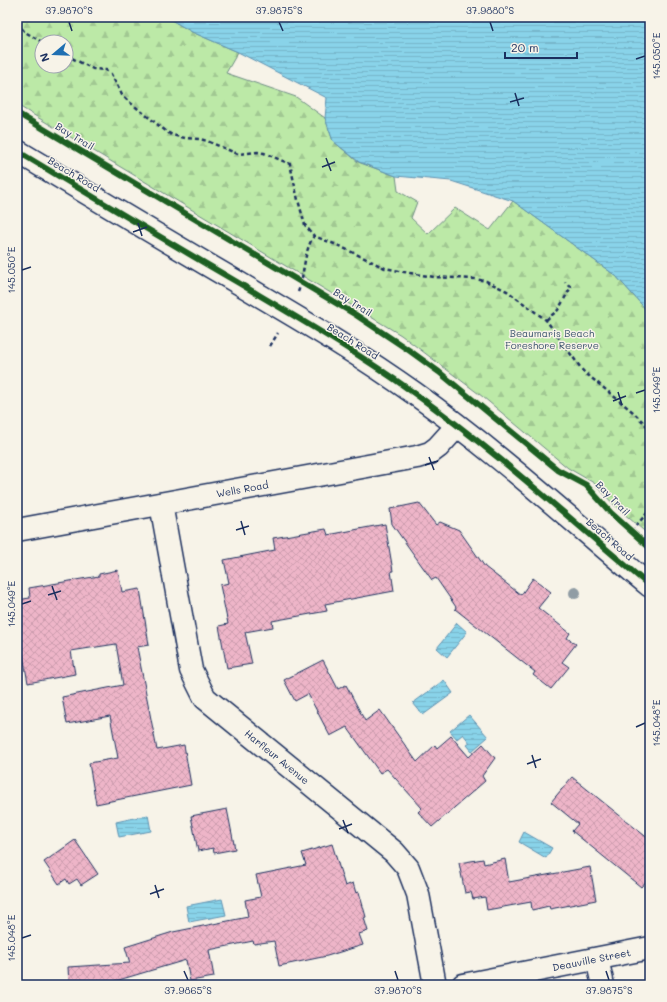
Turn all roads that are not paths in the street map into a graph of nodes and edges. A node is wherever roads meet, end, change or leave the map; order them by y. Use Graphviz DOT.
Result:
graph roads {
  1 [pos="17,151"];
  2 [pos="457,426"];
  3 [pos="161,504"];
  4 [pos="17,530"];
  5 [pos="650,586"];
  6 [pos="650,948"];
  7 [pos="598,959"];
  8 [pos="435,985"];
  9 [pos="463,985"];
  10 [pos="603,985"];
  1 -- 2 [label="street, Beach Road"];
  2 -- 3 [label="street, Wells Road"];
  2 -- 5 [label="street, Beach Road"];
  3 -- 4 [label="street, Wells Road"];
  3 -- 8 [label="street, Harfleur Avenue"];
  6 -- 7 [label="street, Deauville Street"];
  7 -- 9 [label="street, Deauville Street"];
  7 -- 10 [label="street"];
}
